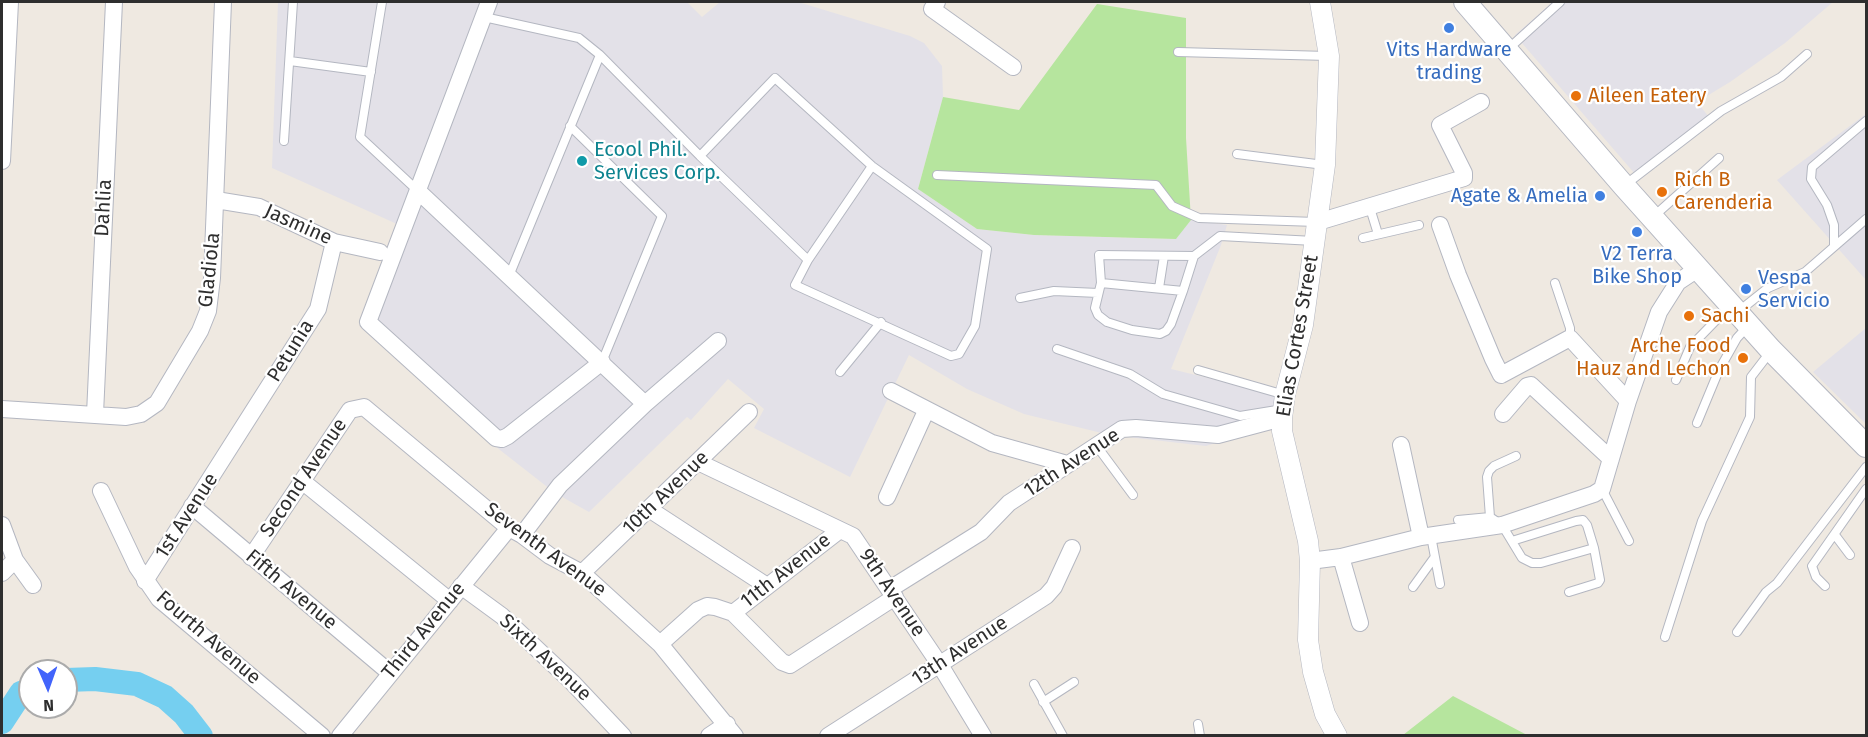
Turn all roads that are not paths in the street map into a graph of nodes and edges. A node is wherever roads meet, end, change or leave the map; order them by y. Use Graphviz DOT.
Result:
graph roads {
  1 [pos="10,2"];
  2 [pos="114,2"];
  3 [pos="223,2"];
  4 [pos="293,2"];
  5 [pos="382,2"];
  6 [pos="937,2"];
  7 [pos="1320,2"];
  8 [pos="1465,2"];
  9 [pos="1560,2"];
  10 [pos="486,9"];
  11 [pos="1507,50"];
  12 [pos="1178,52"];
  13 [pos="1807,54"];
  14 [pos="600,55"];
  15 [pos="1329,56"];
  16 [pos="290,61"];
  17 [pos="1013,67"];
  18 [pos="371,72"];
  19 [pos="1481,102"];
  20 [pos="1866,121"];
  21 [pos="570,126"];
  22 [pos="284,141"];
  23 [pos="1237,154"];
  24 [pos="700,156"];
  25 [pos="1719,158"];
  26 [pos="2,161"];
  27 [pos="1325,165"];
  28 [pos="872,166"];
  29 [pos="937,175"];
  30 [pos="1624,186"];
  31 [pos="418,191"];
  32 [pos="216,200"];
  33 [pos="1371,208"];
  34 [pos="1653,217"];
  35 [pos="1866,219"];
  36 [pos="1419,225"];
  37 [pos="1440,225"];
  38 [pos="1317,232"];
  39 [pos="1378,234"];
  40 [pos="1362,238"];
  41 [pos="334,242"];
  42 [pos="1834,246"];
  43 [pos="380,252"];
  44 [pos="1164,256"];
  45 [pos="1194,256"];
  46 [pos="808,260"];
  47 [pos="1699,268"];
  48 [pos="509,276"];
  49 [pos="1101,283"];
  50 [pos="1556,283"];
  51 [pos="1159,288"];
  52 [pos="1183,291"];
  53 [pos="1098,293"];
  54 [pos="1020,298"];
  55 [pos="1740,314"];
  56 [pos="881,322"];
  57 [pos="1570,338"];
  58 [pos="718,342"];
  59 [pos="1057,349"];
  60 [pos="1771,350"];
  61 [pos="602,362"];
  62 [pos="1198,370"];
  63 [pos="840,372"];
  64 [pos="1676,380"];
  65 [pos="891,391"];
  66 [pos="1628,400"];
  67 [pos="645,404"];
  68 [pos="364,407"];
  69 [pos="1283,408"];
  70 [pos="2,409"];
  71 [pos="926,411"];
  72 [pos="749,412"];
  73 [pos="95,414"];
  74 [pos="1503,414"];
  75 [pos="1697,423"];
  76 [pos="1864,438"];
  77 [pos="1096,445"];
  78 [pos="1401,445"];
  79 [pos="228,452"];
  80 [pos="1516,456"];
  81 [pos="1611,459"];
  82 [pos="698,462"];
  83 [pos="1067,464"];
  84 [pos="1866,467"];
  85 [pos="302,481"];
  86 [pos="1602,489"];
  87 [pos="1866,489"];
  88 [pos="101,491"];
  89 [pos="1133,495"];
  90 [pos="887,496"];
  91 [pos="192,507"];
  92 [pos="649,509"];
  93 [pos="1458,520"];
  94 [pos="1496,521"];
  95 [pos="2,525"];
  96 [pos="840,530"];
  97 [pos="516,531"];
  98 [pos="1835,535"];
  99 [pos="1426,536"];
  100 [pos="1512,541"];
  101 [pos="1629,541"];
  102 [pos="1072,548"];
  103 [pos="1594,548"];
  104 [pos="1850,555"];
  105 [pos="1341,556"];
  106 [pos="251,557"];
  107 [pos="1434,558"];
  108 [pos="15,560"];
  109 [pos="1310,561"];
  110 [pos="2,573"];
  111 [pos="582,573"];
  112 [pos="145,581"];
  113 [pos="1440,584"];
  114 [pos="33,585"];
  115 [pos="461,586"];
  116 [pos="767,586"];
  117 [pos="1825,586"];
  118 [pos="1413,587"];
  119 [pos="1569,592"];
  120 [pos="892,593"];
  121 [pos="450,601"];
  122 [pos="733,613"];
  123 [pos="1360,622"];
  124 [pos="1737,632"];
  125 [pos="1665,637"];
  126 [pos="660,644"];
  127 [pos="940,665"];
  128 [pos="390,673"];
  129 [pos="1074,682"];
  130 [pos="1034,684"];
  131 [pos="1043,702"];
  132 [pos="1198,724"];
  133 [pos="731,730"];
  134 [pos="322,735"];
  135 [pos="340,735"];
  136 [pos="623,735"];
  137 [pos="709,735"];
  138 [pos="828,735"];
  139 [pos="983,735"];
  140 [pos="1064,735"];
  141 [pos="1200,735"];
  142 [pos="1337,735"];
  1 -- 26 [label="street"];
  2 -- 73 [label="street, Dahlia"];
  3 -- 32 [label="street, Gladiola"];
  4 -- 16 [label="lane"];
  5 -- 18 [label="lane"];
  6 -- 17 [label="street"];
  7 -- 15 [label="street, Elias Cortes Street"];
  8 -- 11 [label="main road"];
  9 -- 11 [label="lane"];
  10 -- 14 [label="lane"];
  10 -- 31 [label="street"];
  11 -- 30 [label="main road"];
  12 -- 15 [label="lane"];
  13 -- 30 [label="lane"];
  14 -- 21 [label="lane"];
  14 -- 24 [label="lane"];
  15 -- 27 [label="street, Elias Cortes Street"];
  16 -- 18 [label="lane"];
  16 -- 22 [label="lane"];
  18 -- 31 [label="lane"];
  19 -- 33 [label="street"];
  20 -- 42 [label="lane"];
  21 -- 48 [label="lane"];
  21 -- 61 [label="lane"];
  23 -- 27 [label="lane"];
  24 -- 28 [label="lane"];
  24 -- 46 [label="lane"];
  25 -- 34 [label="lane"];
  27 -- 38 [label="street, Elias Cortes Street"];
  28 -- 46 [label="lane"];
  28 -- 56 [label="lane"];
  29 -- 38 [label="lane"];
  30 -- 34 [label="main road"];
  31 -- 48 [label="street"];
  31 -- 61 [label="street"];
  32 -- 41 [label="street, Jasmine"];
  32 -- 73 [label="street, Gladiola"];
  33 -- 38 [label="street"];
  33 -- 39 [label="lane"];
  34 -- 47 [label="main road"];
  35 -- 42 [label="lane"];
  36 -- 39 [label="lane"];
  37 -- 57 [label="street"];
  38 -- 45 [label="lane"];
  38 -- 69 [label="street, Elias Cortes Street"];
  39 -- 40 [label="lane"];
  41 -- 43 [label="street, Jasmine"];
  41 -- 79 [label="street, Petunia"];
  42 -- 55 [label="lane"];
  44 -- 45 [label="lane"];
  44 -- 49 [label="lane"];
  44 -- 51 [label="lane"];
  45 -- 52 [label="lane"];
  46 -- 56 [label="lane"];
  47 -- 55 [label="main road"];
  47 -- 66 [label="street"];
  48 -- 61 [label="street"];
  49 -- 51 [label="lane"];
  49 -- 53 [label="lane"];
  50 -- 57 [label="lane"];
  51 -- 52 [label="lane"];
  52 -- 53 [label="lane"];
  53 -- 54 [label="lane"];
  55 -- 60 [label="main road"];
  55 -- 64 [label="lane"];
  55 -- 75 [label="lane"];
  56 -- 63 [label="lane"];
  57 -- 66 [label="street"];
  58 -- 67 [label="street, Third Avenue"];
  59 -- 69 [label="lane"];
  60 -- 76 [label="main road"];
  60 -- 125 [label="lane"];
  61 -- 67 [label="street"];
  62 -- 69 [label="lane"];
  65 -- 71 [label="street"];
  66 -- 81 [label="street"];
  67 -- 97 [label="street, Third Avenue"];
  68 -- 85 [label="street, Second Avenue"];
  68 -- 97 [label="street, Seventh Avenue"];
  69 -- 77 [label="street, 12th Avenue"];
  69 -- 109 [label="street, Elias Cortes Street"];
  70 -- 73 [label="street, Gladiola"];
  71 -- 83 [label="street"];
  71 -- 90 [label="street"];
  72 -- 82 [label="street, 10th Avenue"];
  74 -- 81 [label="street"];
  77 -- 83 [label="street, 12th Avenue"];
  77 -- 89 [label="lane"];
  78 -- 99 [label="street"];
  79 -- 91 [label="street, 1st Avenue"];
  80 -- 94 [label="lane"];
  81 -- 86 [label="street"];
  82 -- 92 [label="street, 10th Avenue"];
  82 -- 96 [label="street, 9th Avenue"];
  83 -- 120 [label="street, 12th Avenue"];
  84 -- 124 [label="lane"];
  85 -- 106 [label="street, Second Avenue"];
  85 -- 121 [label="street"];
  86 -- 94 [label="street"];
  86 -- 101 [label="lane"];
  87 -- 98 [label="lane"];
  88 -- 112 [label="street, Fourth Avenue"];
  91 -- 106 [label="street, Fifth Avenue"];
  91 -- 112 [label="street, 1st Avenue"];
  92 -- 111 [label="street, 10th Avenue"];
  92 -- 116 [label="street"];
  93 -- 94 [label="lane"];
  94 -- 99 [label="street"];
  94 -- 100 [label="lane"];
  95 -- 108 [label="street"];
  96 -- 116 [label="street, 11th Avenue"];
  96 -- 120 [label="street, 9th Avenue"];
  97 -- 111 [label="street, Seventh Avenue"];
  97 -- 115 [label="street, Third Avenue"];
  98 -- 104 [label="lane"];
  98 -- 117 [label="lane"];
  99 -- 105 [label="street"];
  99 -- 107 [label="lane"];
  100 -- 103 [label="lane"];
  100 -- 103 [label="lane"];
  102 -- 127 [label="street, 13th Avenue"];
  103 -- 119 [label="lane"];
  105 -- 109 [label="street"];
  105 -- 123 [label="street"];
  106 -- 128 [label="street, Fifth Avenue"];
  107 -- 113 [label="lane"];
  107 -- 118 [label="lane"];
  108 -- 110 [label="street"];
  108 -- 114 [label="street"];
  109 -- 142 [label="street, Elias Cortes Street"];
  111 -- 126 [label="street, Seventh Avenue"];
  112 -- 134 [label="street, Fourth Avenue"];
  115 -- 121 [label="street, Third Avenue"];
  115 -- 136 [label="street, Sixth Avenue"];
  116 -- 122 [label="street, 11th Avenue"];
  120 -- 122 [label="street, 12th Avenue"];
  120 -- 127 [label="street, 9th Avenue"];
  121 -- 128 [label="street, Third Avenue"];
  122 -- 126 [label="street"];
  126 -- 133 [label="street, Seventh Avenue"];
  127 -- 138 [label="street, 13th Avenue"];
  127 -- 139 [label="street, 9th Avenue"];
  128 -- 135 [label="street, Third Avenue"];
  129 -- 131 [label="lane"];
  130 -- 131 [label="lane"];
  131 -- 140 [label="lane"];
  132 -- 141 [label="lane"];
  133 -- 137 [label="street"];
}
